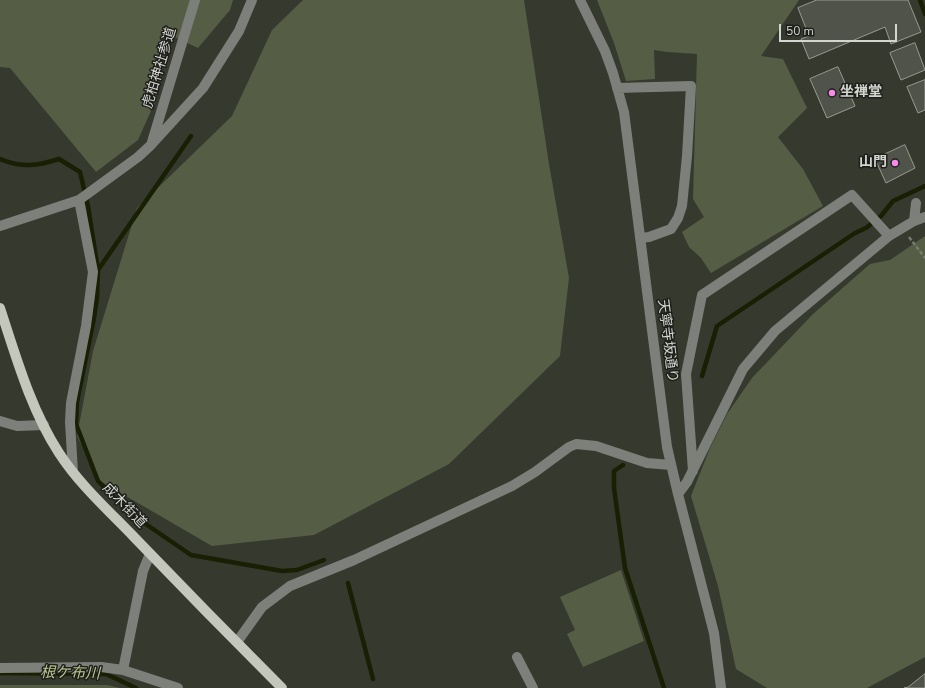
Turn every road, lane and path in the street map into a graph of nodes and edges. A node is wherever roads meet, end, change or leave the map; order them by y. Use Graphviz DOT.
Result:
graph roads {
  1 [pos="195,0"];
  2 [pos="252,0"];
  3 [pos="580,0"];
  4 [pos="617,88"];
  5 [pos="151,145"];
  6 [pos="79,200"];
  7 [pos="916,203"];
  8 [pos="925,217"];
  9 [pos="914,221"];
  10 [pos="0,226"];
  11 [pos="902,228"];
  12 [pos="889,236"];
  13 [pos="640,238"];
  14 [pos="925,258"];
  15 [pos="0,308"];
  16 [pos="0,421"];
  17 [pos="44,425"];
  18 [pos="671,465"];
  19 [pos="693,471"];
  20 [pos="73,472"];
  21 [pos="678,494"];
  22 [pos="150,554"];
  23 [pos="237,642"];
  24 [pos="517,657"];
  25 [pos="0,668"];
  26 [pos="123,670"];
  27 [pos="178,688"];
  28 [pos="282,688"];
  29 [pos="533,688"];
  30 [pos="721,688"];
  1 -- 5 [label="street, 虎柏神社参道"];
  2 -- 5 [label="street"];
  3 -- 4 [label="street, 天寧寺坂通り"];
  4 -- 13 [label="street, 天寧寺坂通り"];
  4 -- 13 [label="street"];
  5 -- 6 [label="street"];
  6 -- 10 [label="street"];
  6 -- 20 [label="street"];
  7 -- 9 [label="street"];
  8 -- 9 [label="street"];
  9 -- 11 [label="street"];
  11 -- 12 [label="street"];
  11 -- 14 [label="path"];
  12 -- 19 [label="street"];
  12 -- 19 [label="street"];
  13 -- 18 [label="street, 天寧寺坂通り"];
  15 -- 17 [label="main road, 成木街道"];
  16 -- 17 [label="street"];
  17 -- 20 [label="main road, 成木街道"];
  18 -- 21 [label="street, 天寧寺坂通り"];
  18 -- 23 [label="street"];
  19 -- 21 [label="street"];
  20 -- 22 [label="main road, 成木街道"];
  21 -- 30 [label="street, 天寧寺坂通り"];
  22 -- 23 [label="main road, 成木街道"];
  22 -- 26 [label="street"];
  23 -- 28 [label="main road, 成木街道"];
  24 -- 29 [label="street"];
  25 -- 26 [label="street"];
  26 -- 27 [label="street"];
}
